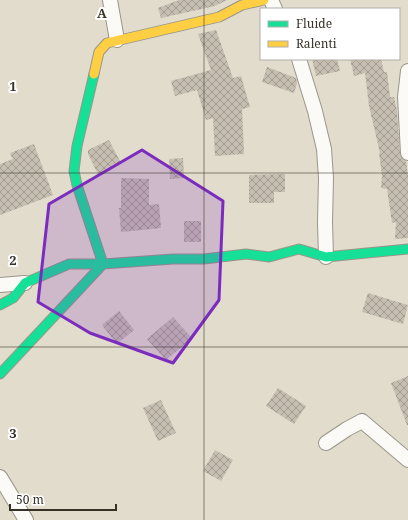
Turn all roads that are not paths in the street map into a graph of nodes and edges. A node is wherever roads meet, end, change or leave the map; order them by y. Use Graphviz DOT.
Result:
graph roads {
  1 [pos="110,0"];
  2 [pos="264,0"];
  3 [pos="117,40"];
  4 [pos="299,60"];
  5 [pos="408,71"];
  6 [pos="408,153"];
  7 [pos="408,248"];
  8 [pos="326,257"];
  9 [pos="103,264"];
  10 [pos="25,283"];
  11 [pos="0,285"];
  12 [pos="0,305"];
  13 [pos="0,374"];
  14 [pos="326,443"];
  15 [pos="408,460"];
  16 [pos="0,478"];
  17 [pos="26,520"];
  1 -- 3 [label="street"];
  2 -- 3 [label="street"];
  3 -- 9 [label="street"];
  4 -- 8 [label="street"];
  5 -- 6 [label="street"];
  7 -- 8 [label="street"];
  8 -- 9 [label="street"];
  9 -- 10 [label="street"];
  9 -- 13 [label="street"];
  10 -- 11 [label="street"];
  10 -- 12 [label="street"];
  14 -- 15 [label="street"];
  16 -- 17 [label="street"];
}
